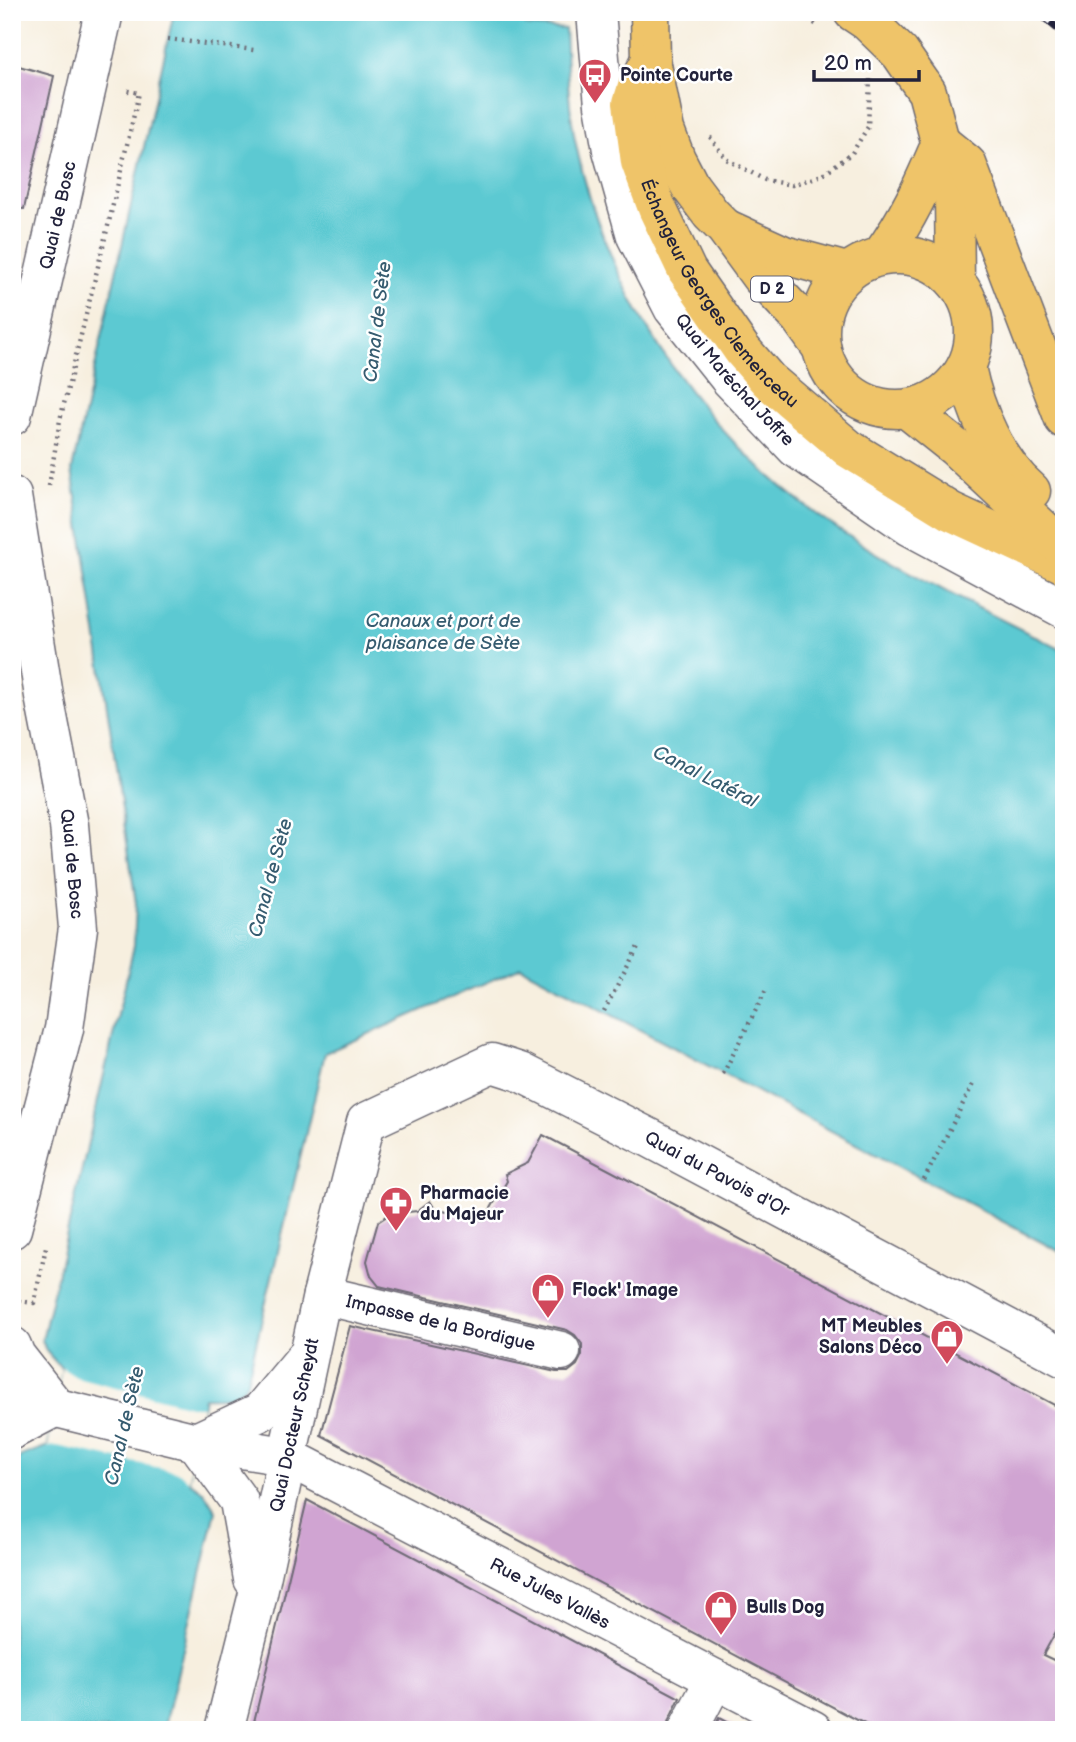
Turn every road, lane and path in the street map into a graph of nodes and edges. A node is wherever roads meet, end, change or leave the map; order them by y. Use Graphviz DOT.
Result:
graph roads {
  1 [pos="104,12"];
  2 [pos="596,12"];
  3 [pos="650,12"];
  4 [pos="796,12"];
  5 [pos="836,19"];
  6 [pos="168,39"];
  7 [pos="254,50"];
  8 [pos="650,60"];
  9 [pos="865,71"];
  10 [pos="705,130"];
  11 [pos="941,143"];
  12 [pos="725,228"];
  13 [pos="864,264"];
  14 [pos="956,281"];
  15 [pos="821,347"];
  16 [pos="966,367"];
  17 [pos="907,409"];
  18 [pos="12,416"];
  19 [pos="1064,419"];
  20 [pos="12,496"];
  21 [pos="1064,520"];
  22 [pos="1064,549"];
  23 [pos="1064,564"];
  24 [pos="1064,609"];
  25 [pos="640,943"];
  26 [pos="766,990"];
  27 [pos="604,1011"];
  28 [pos="723,1074"];
  29 [pos="974,1082"];
  30 [pos="366,1122"];
  31 [pos="924,1180"];
  32 [pos="12,1229"];
  33 [pos="322,1295"];
  34 [pos="12,1346"];
  35 [pos="561,1351"];
  36 [pos="309,1354"];
  37 [pos="1064,1358"];
  38 [pos="12,1398"];
  39 [pos="56,1407"];
  40 [pos="12,1430"];
  41 [pos="196,1442"];
  42 [pos="286,1456"];
  43 [pos="257,1598"];
  44 [pos="715,1679"];
  45 [pos="224,1730"];
  46 [pos="688,1730"];
  47 [pos="813,1730"];
  1 -- 18 [label="street, Quai de Bosc"];
  2 -- 24 [label="street, Quai Maréchal Joffre"];
  3 -- 8 [label="main road, D 2"];
  4 -- 5 [label="path"];
  5 -- 11 [label="main road"];
  6 -- 7 [label="path"];
  8 -- 12 [label="main road, Échangeur Georges Clemenceau / D 2"];
  8 -- 23 [label="main road, Échangeur Georges Clemenceau"];
  9 -- 10 [label="path"];
  11 -- 13 [label="main road"];
  11 -- 14 [label="main road"];
  11 -- 19 [label="main road"];
  12 -- 13 [label="main road, Échangeur Georges Clemenceau / D 2"];
  12 -- 15 [label="main road, Échangeur Georges Clemenceau / D 2"];
  13 -- 14 [label="main road"];
  13 -- 15 [label="main road"];
  14 -- 16 [label="main road"];
  15 -- 17 [label="main road"];
  16 -- 17 [label="main road"];
  16 -- 21 [label="main road"];
  17 -- 22 [label="main road"];
  20 -- 32 [label="street, Quai de Bosc"];
  25 -- 27 [label="path"];
  26 -- 28 [label="path"];
  29 -- 31 [label="path"];
  30 -- 33 [label="street, Quai Docteur Scheydt"];
  30 -- 37 [label="street, Quai du Pavois d'Or"];
  33 -- 35 [label="street, Impasse de la Bordigue"];
  33 -- 36 [label="street, Quai Docteur Scheydt"];
  34 -- 39 [label="street"];
  36 -- 41 [label="street"];
  36 -- 42 [label="street, Quai Docteur Scheydt"];
  38 -- 39 [label="street, Rue Jules Vallès"];
  39 -- 40 [label="street"];
  39 -- 41 [label="street, Rue Jules Vallès"];
  41 -- 42 [label="street, Rue Jules Vallès"];
  41 -- 43 [label="street"];
  42 -- 43 [label="street, Quai Docteur Scheydt"];
  42 -- 44 [label="street, Rue Jules Vallès"];
  43 -- 45 [label="street, Quai Docteur Scheydt"];
  44 -- 46 [label="street"];
  44 -- 47 [label="street, Rue Jules Vallès"];
}
